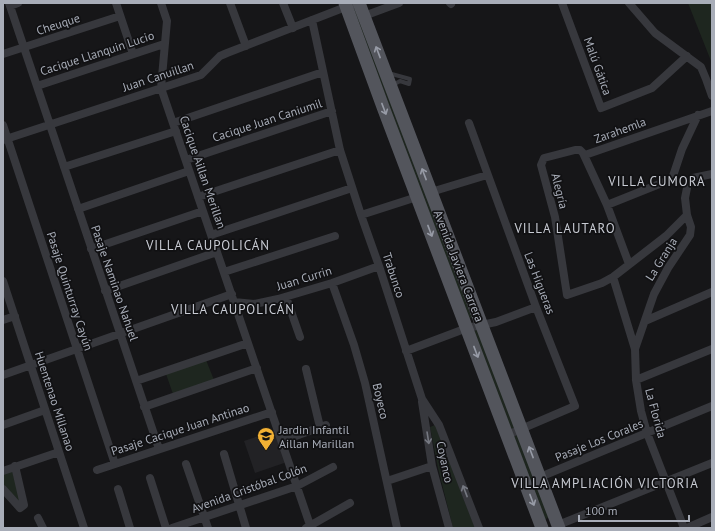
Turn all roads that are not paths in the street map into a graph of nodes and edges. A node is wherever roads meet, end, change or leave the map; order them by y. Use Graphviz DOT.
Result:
graph roads {
  1 [pos="18,3"];
  2 [pos="116,3"];
  3 [pos="161,3"];
  4 [pos="230,3"];
  5 [pos="283,3"];
  6 [pos="399,3"];
  7 [pos="562,3"];
  8 [pos="629,3"];
  9 [pos="10,4"];
  10 [pos="352,4"];
  11 [pos="120,16"];
  12 [pos="364,16"];
  13 [pos="312,20"];
  14 [pos="293,28"];
  15 [pos="164,44"];
  16 [pos="246,46"];
  17 [pos="24,48"];
  18 [pos="3,54"];
  19 [pos="133,54"];
  20 [pos="687,56"];
  21 [pos="323,72"];
  22 [pos="386,73"];
  23 [pos="37,86"];
  24 [pos="391,87"];
  25 [pos="161,88"];
  26 [pos="712,96"];
  27 [pos="332,111"];
  28 [pos="712,111"];
  29 [pos="698,115"];
  30 [pos="469,122"];
  31 [pos="50,124"];
  32 [pos="3,125"];
  33 [pos="175,127"];
  34 [pos="5,139"];
  35 [pos="340,150"];
  36 [pos="585,156"];
  37 [pos="186,160"];
  38 [pos="541,165"];
  39 [pos="64,168"];
  40 [pos="190,171"];
  41 [pos="712,174"];
  42 [pos="487,175"];
  43 [pos="352,188"];
  44 [pos="431,192"];
  45 [pos="198,197"];
  46 [pos="417,197"];
  47 [pos="607,205"];
  48 [pos="78,209"];
  49 [pos="203,210"];
  50 [pos="360,215"];
  51 [pos="687,215"];
  52 [pos="211,235"];
  53 [pos="335,236"];
  54 [pos="91,249"];
  55 [pos="217,252"];
  56 [pos="629,264"];
  57 [pos="379,266"];
  58 [pos="224,272"];
  59 [pos="613,277"];
  60 [pos="3,281"];
  61 [pos="332,283"];
  62 [pos="105,290"];
  63 [pos="712,292"];
  64 [pos="286,297"];
  65 [pos="233,298"];
  66 [pos="536,307"];
  67 [pos="15,316"];
  68 [pos="3,320"];
  69 [pos="645,320"];
  70 [pos="481,326"];
  71 [pos="467,328"];
  72 [pos="120,334"];
  73 [pos="300,337"];
  74 [pos="248,343"];
  75 [pos="77,349"];
  76 [pos="635,349"];
  77 [pos="712,349"];
  78 [pos="406,351"];
  79 [pos="30,365"];
  80 [pos="257,368"];
  81 [pos="306,369"];
  82 [pos="3,375"];
  83 [pos="636,380"];
  84 [pos="136,381"];
  85 [pos="422,399"];
  86 [pos="712,406"];
  87 [pos="144,407"];
  88 [pos="45,410"];
  89 [pos="272,412"];
  90 [pos="3,425"];
  91 [pos="522,429"];
  92 [pos="647,433"];
  93 [pos="507,435"];
  94 [pos="282,441"];
  95 [pos="159,450"];
  96 [pos="59,452"];
  97 [pos="224,454"];
  98 [pos="712,463"];
  99 [pos="115,464"];
  100 [pos="186,464"];
  101 [pos="15,466"];
  102 [pos="432,466"];
  103 [pos="333,467"];
  104 [pos="97,470"];
  105 [pos="3,471"];
  106 [pos="540,477"];
  107 [pos="150,478"];
  108 [pos="387,481"];
  109 [pos="667,481"];
  110 [pos="297,486"];
  111 [pos="3,489"];
  112 [pos="118,489"];
  113 [pos="350,503"];
  114 [pos="240,506"];
  115 [pos="204,517"];
  116 [pos="712,517"];
  117 [pos="38,518"];
  118 [pos="309,527"];
  119 [pos="558,527"];
  120 [pos="43,528"];
  121 [pos="84,528"];
  122 [pos="130,528"];
  123 [pos="166,528"];
  124 [pos="172,528"];
  125 [pos="208,528"];
  126 [pos="246,528"];
  127 [pos="397,528"];
  128 [pos="449,528"];
  129 [pos="479,528"];
  130 [pos="542,528"];
  131 [pos="686,528"];
  1 -- 9 [label="street"];
  2 -- 11 [label="street"];
  3 -- 15 [label="street, Cacique Aillan Merillan"];
  4 -- 16 [label="street"];
  5 -- 14 [label="street"];
  6 -- 12 [label="street"];
  7 -- 20 [label="street, Malú Gática"];
  8 -- 20 [label="street"];
  9 -- 17 [label="street, Pasaje Naminao Nahuel"];
  10 -- 12 [label="main road, Avenida Javiera Carrera"];
  10 -- 13 [label="street, Juan Canuillan"];
  10 -- 46 [label="main road, Avenida Javiera Carrera, one-way"];
  11 -- 17 [label="street, Cheuque"];
  11 -- 19 [label="street"];
  22 -- 12 [label="main road, Avenida Javiera Carrera, one-way"];
  13 -- 14 [label="street, Juan Canuillan"];
  13 -- 21 [label="street, Trabunco"];
  14 -- 16 [label="street, Juan Canuillan"];
  15 -- 19 [label="street, Cacique Llanquin Lucio"];
  15 -- 25 [label="street, Cacique Aillan Merillan"];
  16 -- 25 [label="street, Juan Canuillan"];
  17 -- 18 [label="street, Cheuque"];
  17 -- 23 [label="street, Pasaje Naminao Nahuel"];
  19 -- 23 [label="street, Cacique Llanquin Lucio"];
  20 -- 26 [label="street"];
  21 -- 27 [label="street, Trabunco"];
  21 -- 33 [label="street"];
  22 -- 24 [label="main road, Avenida Javiera Carrera"];
  22 -- 24 [label="lane"];
  23 -- 31 [label="street, Pasaje Naminao Nahuel"];
  44 -- 24 [label="main road, Avenida Javiera Carrera, one-way"];
  25 -- 31 [label="street, Juan Canuillan"];
  25 -- 33 [label="street, Cacique Aillan Merillan"];
  27 -- 35 [label="street, Trabunco"];
  27 -- 37 [label="street, Cacique Juan Caniumil"];
  28 -- 29 [label="street, Zarahemla"];
  29 -- 36 [label="street, Zarahemla"];
  29 -- 47 [label="street"];
  30 -- 42 [label="street, Las Higueras"];
  31 -- 34 [label="street, Juan Canuillan"];
  31 -- 39 [label="street, Pasaje Naminao Nahuel"];
  32 -- 34 [label="street, Pasaje Quinturray Cayún"];
  33 -- 37 [label="street, Cacique Aillan Merillan"];
  33 -- 39 [label="street"];
  34 -- 75 [label="street, Pasaje Quinturray Cayún"];
  35 -- 43 [label="street, Trabunco"];
  35 -- 45 [label="street"];
  36 -- 38 [label="street, Zarahemla"];
  36 -- 47 [label="street"];
  37 -- 40 [label="street, Cacique Aillan Merillan"];
  38 -- 59 [label="street, Alegría"];
  39 -- 48 [label="street, Pasaje Naminao Nahuel"];
  40 -- 45 [label="street, Cacique Aillan Merillan"];
  40 -- 48 [label="street"];
  41 -- 51 [label="street, La Granja"];
  42 -- 44 [label="street"];
  42 -- 66 [label="street, Las Higueras"];
  43 -- 50 [label="street, Trabunco"];
  43 -- 52 [label="street"];
  44 -- 70 [label="main road, Avenida Javiera Carrera"];
  45 -- 49 [label="street, Cacique Aillan Merillan"];
  46 -- 50 [label="street"];
  46 -- 71 [label="main road, Avenida Javiera Carrera, one-way"];
  47 -- 56 [label="street"];
  48 -- 54 [label="street, Pasaje Naminao Nahuel"];
  49 -- 52 [label="street, Cacique Aillan Merillan"];
  49 -- 54 [label="street"];
  50 -- 57 [label="street, Trabunco"];
  51 -- 56 [label="street"];
  51 -- 69 [label="street, La Granja"];
  52 -- 55 [label="street, Cacique Aillan Merillan"];
  53 -- 58 [label="street"];
  54 -- 62 [label="street, Pasaje Naminao Nahuel"];
  55 -- 58 [label="street, Cacique Aillan Merillan"];
  55 -- 62 [label="street"];
  56 -- 59 [label="street"];
  57 -- 61 [label="street, Juan Currin"];
  57 -- 78 [label="street, Trabunco"];
  58 -- 65 [label="street, Cacique Aillan Merillan"];
  59 -- 76 [label="street, La Florida"];
  60 -- 67 [label="street, Huentenao Millanao"];
  61 -- 64 [label="street, Juan Currin"];
  61 -- 108 [label="street, Boyeco"];
  62 -- 72 [label="street, Pasaje Naminao Nahuel"];
  63 -- 69 [label="street"];
  64 -- 65 [label="street, Juan Currin"];
  64 -- 73 [label="street"];
  65 -- 72 [label="street, Juan Currin"];
  65 -- 74 [label="street, Cacique Aillan Merillan"];
  66 -- 70 [label="street"];
  66 -- 91 [label="street, Las Higueras"];
  67 -- 68 [label="street"];
  67 -- 79 [label="street, Huentenao Millanao"];
  69 -- 76 [label="street, La Granja"];
  70 -- 71 [label="street"];
  70 -- 91 [label="main road, Avenida Javiera Carrera"];
  71 -- 78 [label="street"];
  71 -- 93 [label="main road, Avenida Javiera Carrera, one-way"];
  72 -- 75 [label="street, Juan Currin"];
  72 -- 84 [label="street, Pasaje Naminao Nahuel"];
  74 -- 80 [label="street, Cacique Aillan Merillan"];
  74 -- 84 [label="street"];
  75 -- 79 [label="street, Juan Currin"];
  75 -- 99 [label="street, Pasaje Quinturray Cayún"];
  76 -- 83 [label="street, La Florida"];
  77 -- 83 [label="street"];
  78 -- 85 [label="street, Trabunco"];
  79 -- 82 [label="street, Juan Currin"];
  79 -- 88 [label="street, Huentenao Millanao"];
  80 -- 87 [label="street"];
  80 -- 89 [label="street, Cacique Aillan Merillan"];
  81 -- 94 [label="street"];
  83 -- 92 [label="street, La Florida"];
  84 -- 87 [label="street, Pasaje Naminao Nahuel"];
  85 -- 102 [label="street, Coyanco, one-way"];
  129 -- 85 [label="street, Trabunco, one-way"];
  86 -- 92 [label="street, Pasaje Los Corales"];
  87 -- 95 [label="street, Pasaje Naminao Nahuel"];
  88 -- 90 [label="street"];
  88 -- 96 [label="street, Huentenao Millanao"];
  89 -- 94 [label="street, Cacique Aillan Merillan"];
  89 -- 95 [label="street, Pasaje Cacique Juan Antinao"];
  91 -- 93 [label="street"];
  106 -- 91 [label="main road, Avenida Javiera Carrera, one-way"];
  92 -- 106 [label="street, Pasaje Los Corales"];
  92 -- 109 [label="street, La Florida"];
  93 -- 130 [label="main road, Avenida Javiera Carrera, one-way"];
  94 -- 110 [label="street, Cacique Aillan Merillan"];
  95 -- 99 [label="street, Pasaje Cacique Juan Antinao"];
  96 -- 101 [label="street"];
  96 -- 121 [label="street, Huentenao Millanao"];
  97 -- 114 [label="street"];
  98 -- 109 [label="street"];
  99 -- 104 [label="street, Pasaje Cacique Juan Antinao"];
  100 -- 115 [label="street"];
  101 -- 105 [label="street"];
  101 -- 111 [label="street"];
  102 -- 108 [label="street"];
  102 -- 128 [label="street, Coyanco"];
  103 -- 110 [label="street, Avenida Cristóbal Colón"];
  106 -- 119 [label="main road, Avenida Javiera Carrera"];
  107 -- 123 [label="street"];
  108 -- 127 [label="street, Boyeco"];
  109 -- 119 [label="street"];
  109 -- 131 [label="street, La Florida"];
  110 -- 114 [label="street, Avenida Cristóbal Colón"];
  110 -- 118 [label="street, Cacique Aillan Merillan"];
  112 -- 122 [label="street"];
  113 -- 118 [label="street"];
  114 -- 115 [label="street, Avenida Cristóbal Colón"];
  114 -- 126 [label="street"];
  115 -- 124 [label="street, Avenida Cristóbal Colón"];
  115 -- 125 [label="street"];
  116 -- 131 [label="street"];
  117 -- 120 [label="street"];
}
